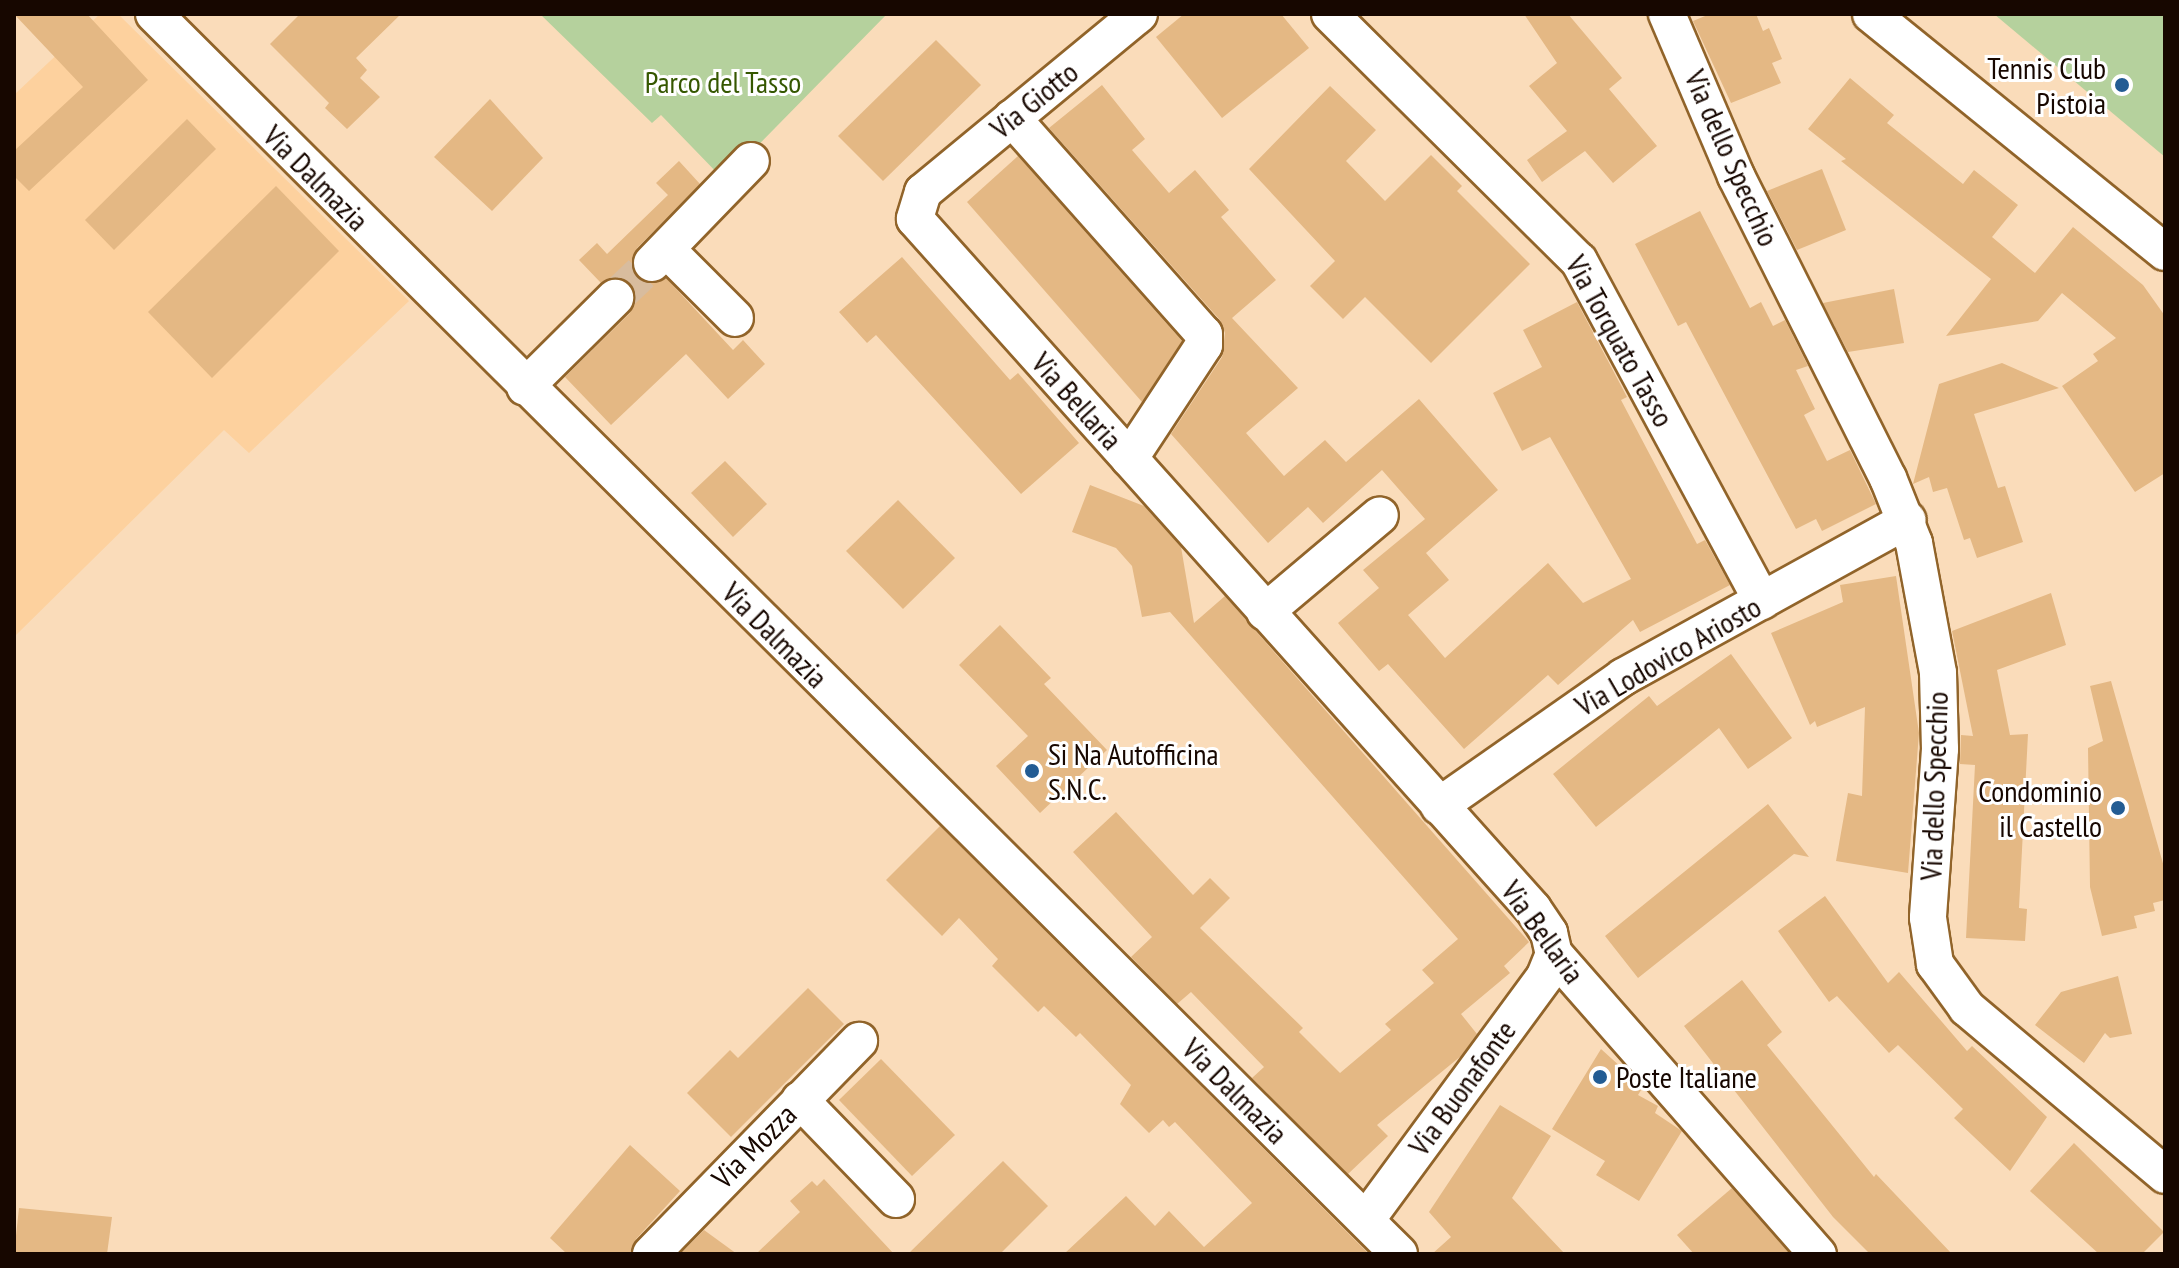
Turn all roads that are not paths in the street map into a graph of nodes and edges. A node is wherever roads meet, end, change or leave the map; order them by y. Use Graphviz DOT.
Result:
graph roads {
  1 [pos="154,14"];
  2 [pos="1139,14"];
  3 [pos="1330,14"];
  4 [pos="1667,14"];
  5 [pos="1871,14"];
  6 [pos="1012,118"];
  7 [pos="751,161"];
  8 [pos="929,186"];
  9 [pos="2165,252"];
  10 [pos="615,298"];
  11 [pos="735,318"];
  12 [pos="525,387"];
  13 [pos="1129,459"];
  14 [pos="1380,515"];
  15 [pos="1907,520"];
  16 [pos="1762,601"];
  17 [pos="1265,612"];
  18 [pos="1439,806"];
  19 [pos="1554,954"];
  20 [pos="859,1041"];
  21 [pos="800,1100"];
  22 [pos="2165,1175"];
  23 [pos="896,1199"];
  24 [pos="1366,1220"];
  25 [pos="651,1254"];
  26 [pos="1399,1254"];
  27 [pos="1818,1254"];
  1 -- 12 [label="street, Via Dalmazia"];
  2 -- 6 [label="street, Via Giotto"];
  3 -- 16 [label="street, Via Torquato Tasso"];
  4 -- 15 [label="street, Via dello Specchio"];
  5 -- 9 [label="street"];
  6 -- 8 [label="street, Via Giotto"];
  6 -- 13 [label="street"];
  7 -- 11 [label="street"];
  8 -- 13 [label="street, Via Bellaria"];
  10 -- 12 [label="street"];
  12 -- 24 [label="street, Via Dalmazia"];
  13 -- 17 [label="street, Via Bellaria"];
  14 -- 17 [label="street"];
  15 -- 16 [label="street, Via Lodovico Ariosto"];
  15 -- 22 [label="street, Via dello Specchio"];
  16 -- 18 [label="street, Via Lodovico Ariosto"];
  17 -- 18 [label="street, Via Bellaria"];
  18 -- 19 [label="street, Via Bellaria"];
  19 -- 24 [label="street, Via Buonafonte"];
  19 -- 27 [label="street, Via Bellaria"];
  20 -- 21 [label="street, Via Mozza"];
  21 -- 23 [label="street"];
  21 -- 25 [label="street, Via Mozza"];
  24 -- 26 [label="street, Via Dalmazia"];
}
